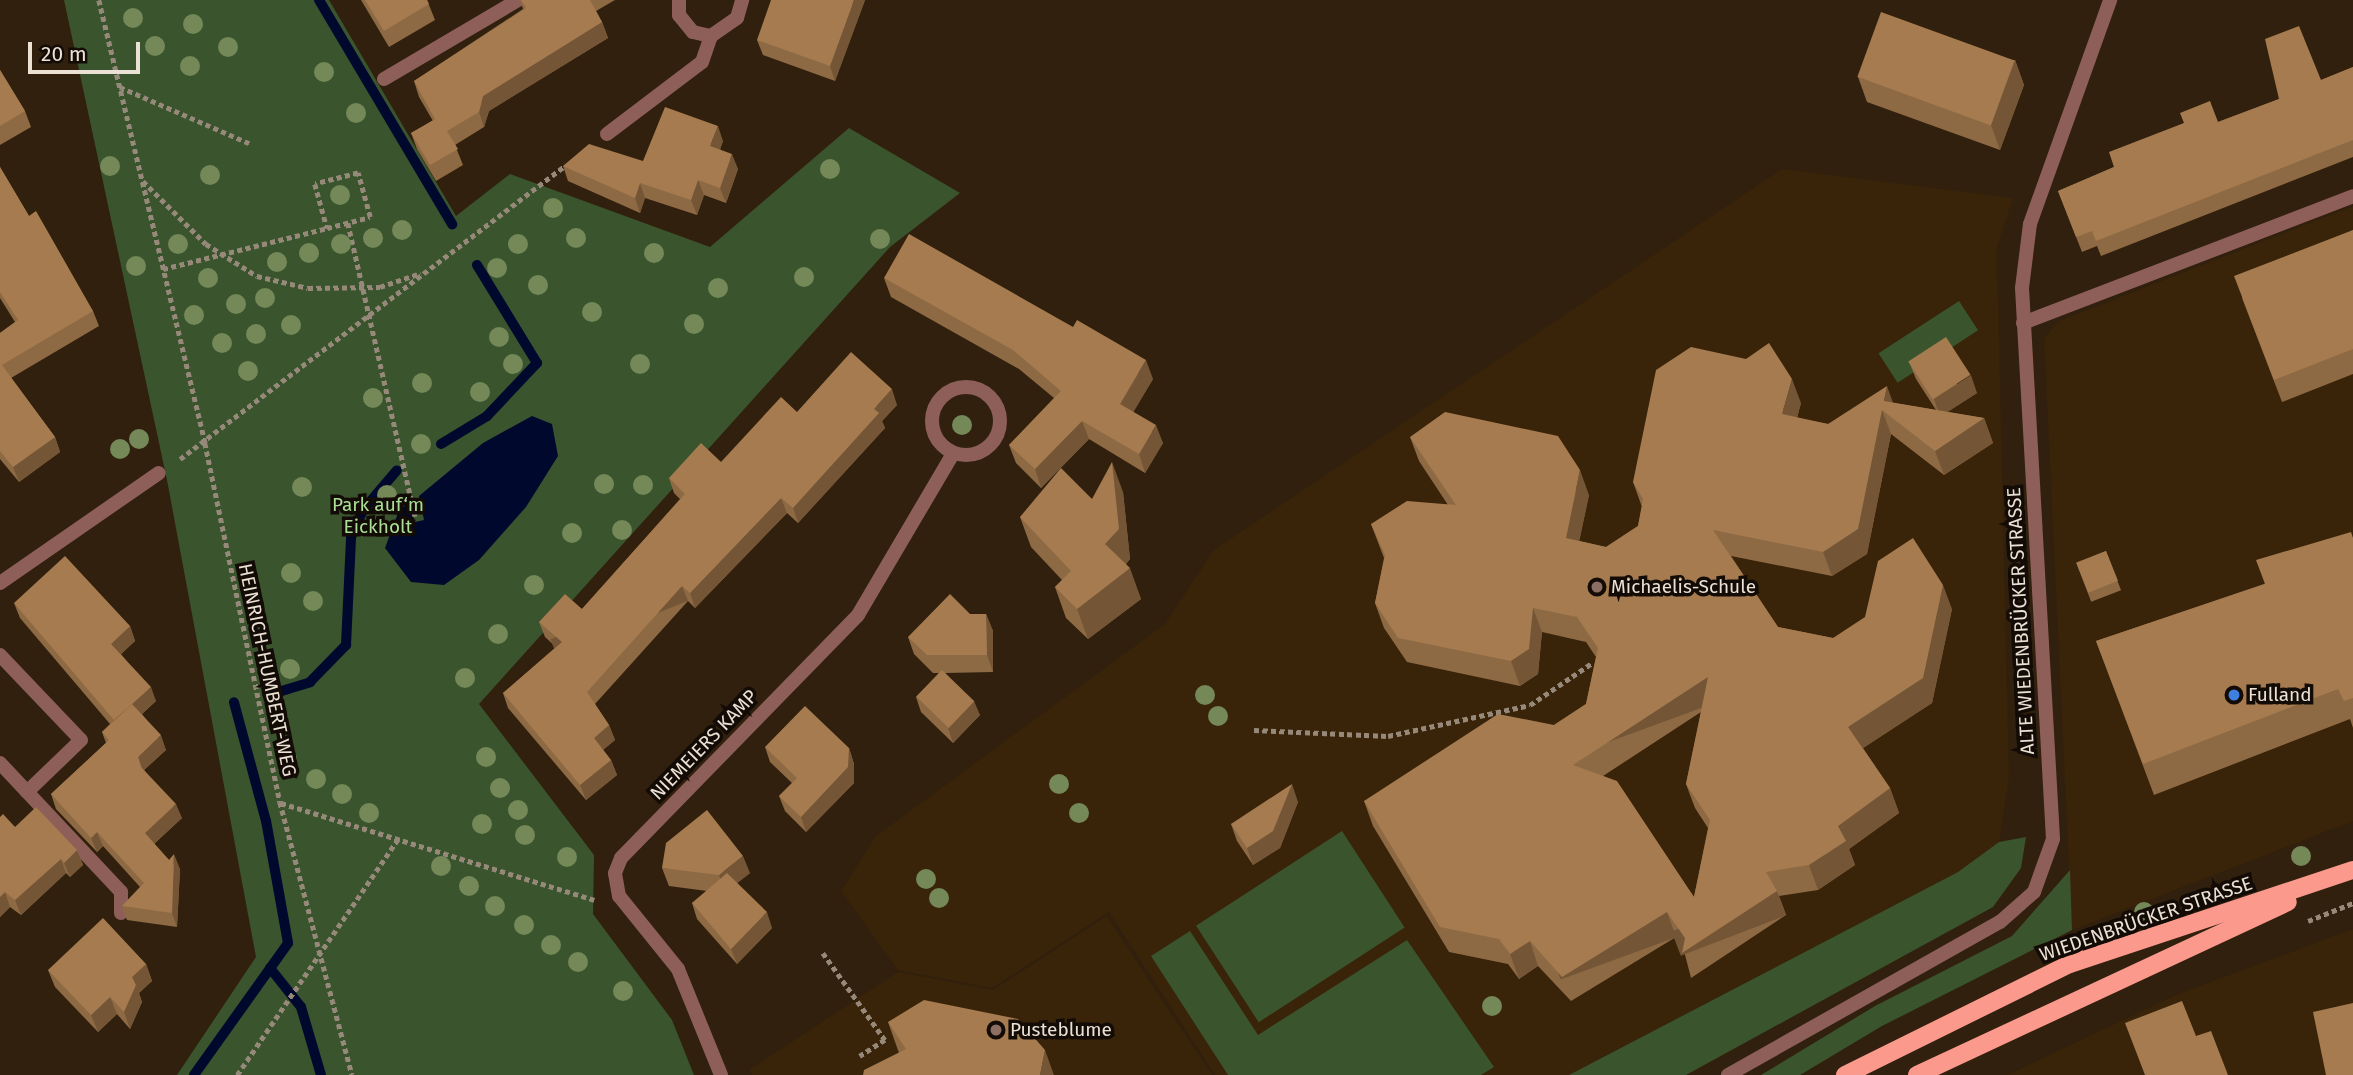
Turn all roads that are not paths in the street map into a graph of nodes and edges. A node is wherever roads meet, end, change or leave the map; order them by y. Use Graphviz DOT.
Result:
graph roads {
  1 [pos="518,0"];
  2 [pos="679,0"];
  3 [pos="742,0"];
  4 [pos="2110,0"];
  5 [pos="711,36"];
  6 [pos="384,79"];
  7 [pos="607,134"];
  8 [pos="2353,196"];
  9 [pos="2023,323"];
  10 [pos="953,454"];
  11 [pos="159,473"];
  12 [pos="0,583"];
  13 [pos="0,655"];
  14 [pos="0,763"];
  15 [pos="27,792"];
  16 [pos="2353,871"];
  17 [pos="121,914"];
  18 [pos="721,1075"];
  19 [pos="1728,1075"];
  20 [pos="1845,1075"];
  21 [pos="1917,1075"];
  1 -- 6 [label="street"];
  2 -- 5 [label="street"];
  3 -- 5 [label="street"];
  4 -- 9 [label="street, ALTE WIEDENBRÜCKER STRASSE"];
  5 -- 7 [label="street"];
  8 -- 9 [label="street"];
  9 -- 19 [label="street, ALTE WIEDENBRÜCKER STRASSE"];
  10 -- 10 [label="street"];
  10 -- 18 [label="street, NIEMEIERS KAMP"];
  11 -- 12 [label="street"];
  13 -- 15 [label="street"];
  14 -- 15 [label="street"];
  15 -- 17 [label="street"];
  16 -- 20 [label="main road, WIEDENBRÜCKER STRASSE"];
  16 -- 21 [label="main road, WIEDENBRÜCKER STRASSE"];
}
